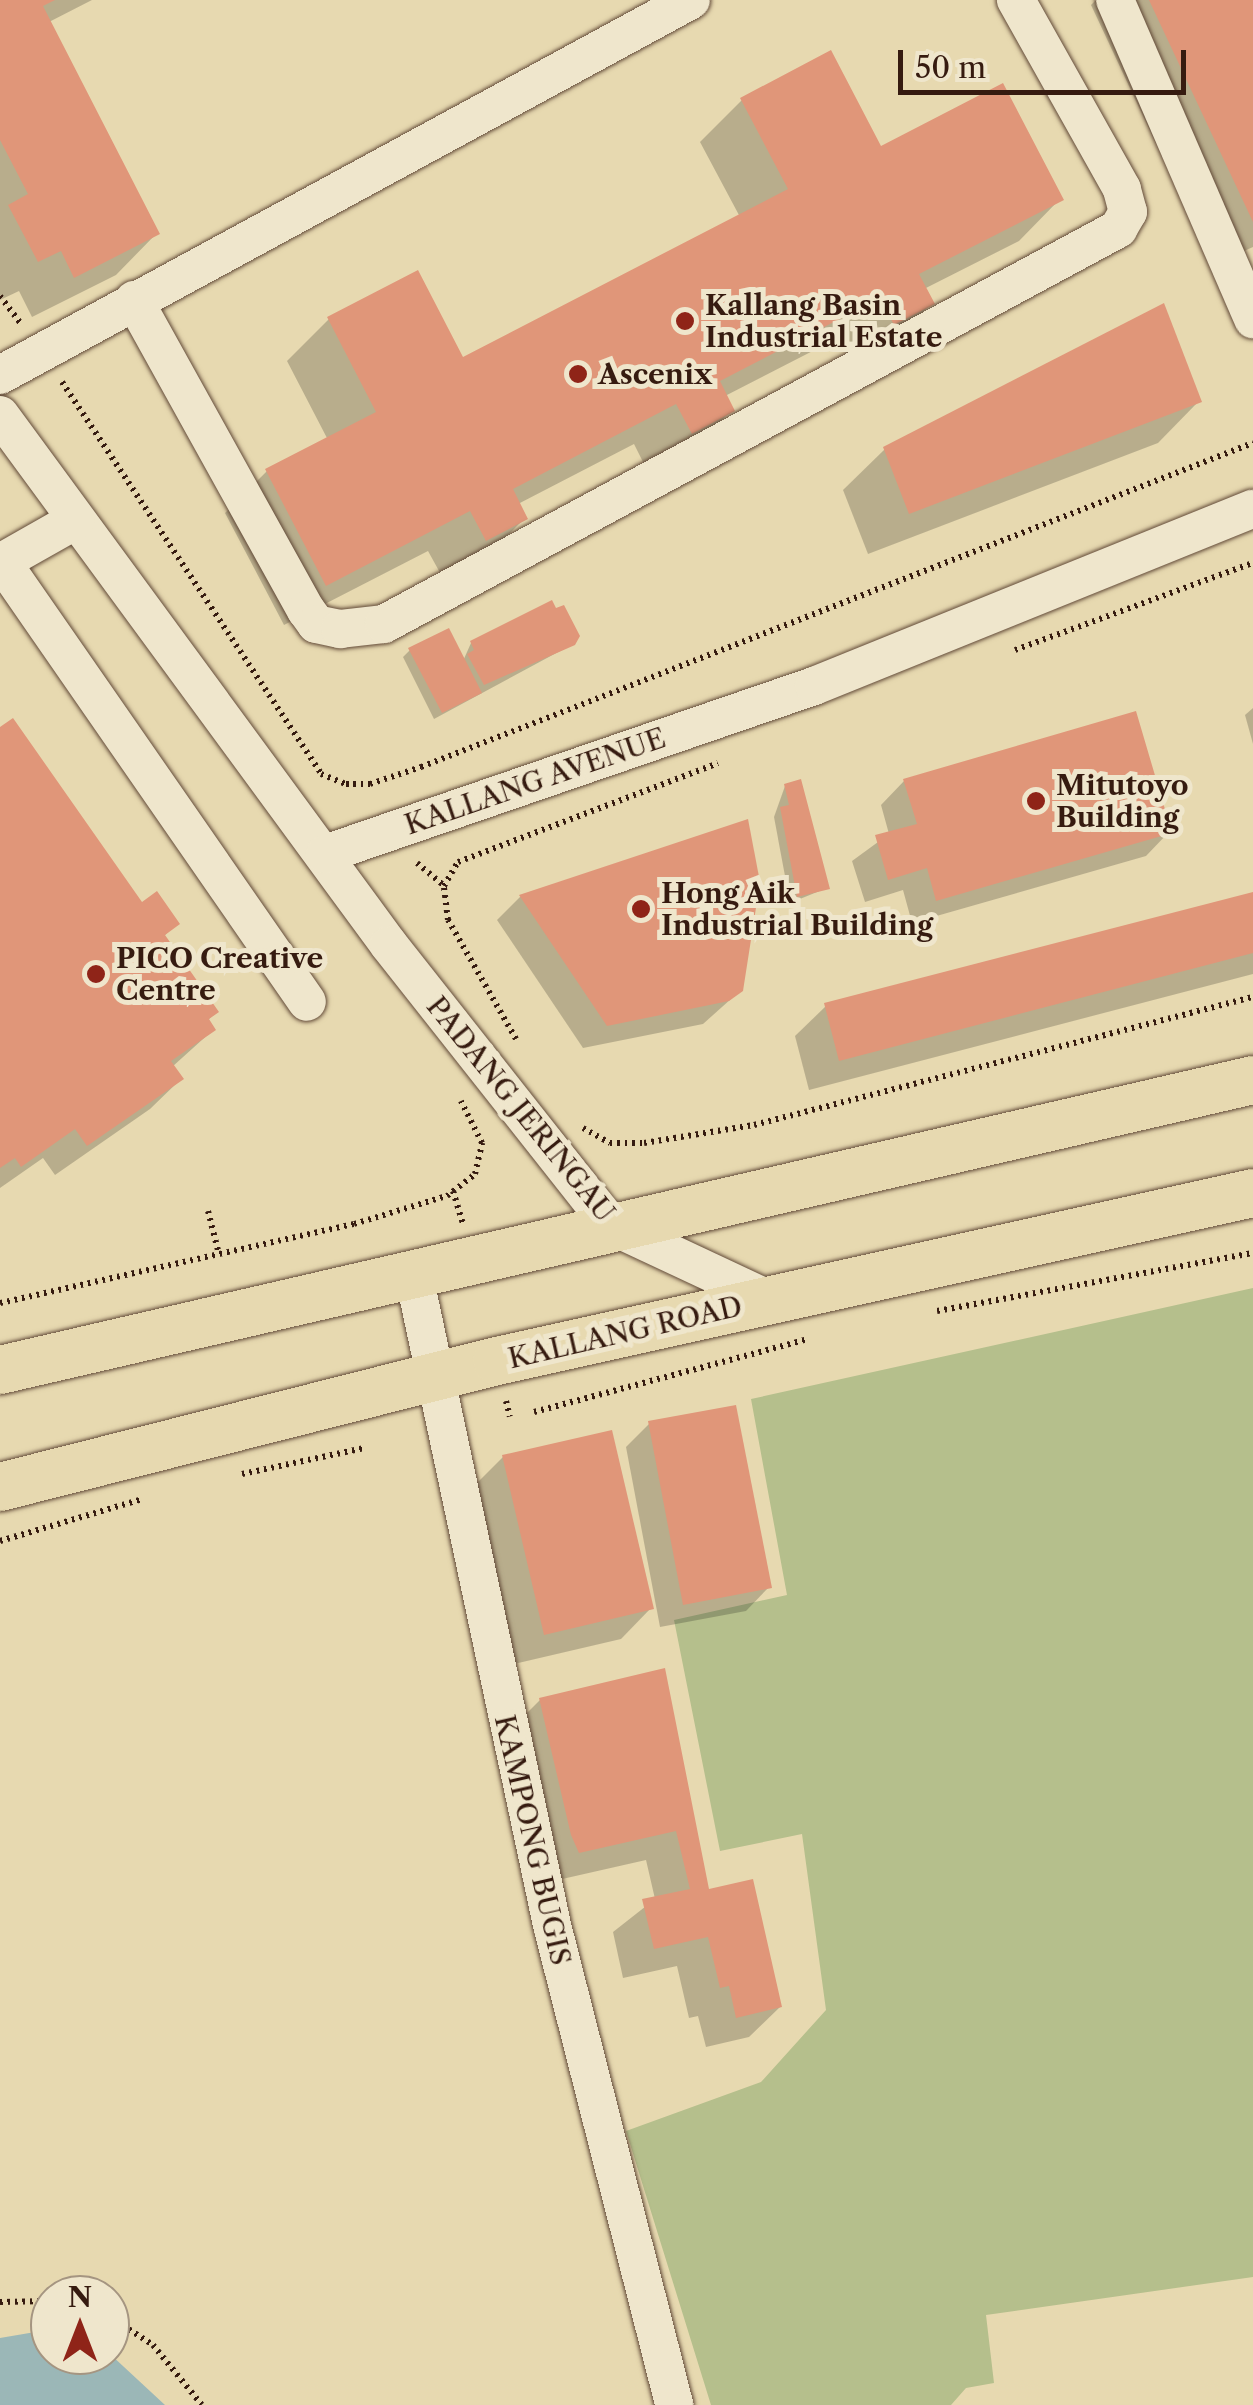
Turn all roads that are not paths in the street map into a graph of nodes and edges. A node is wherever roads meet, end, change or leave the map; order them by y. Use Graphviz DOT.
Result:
graph roads {
  1 [pos="691,0"];
  2 [pos="1016,0"];
  3 [pos="1115,0"];
  4 [pos="134,300"];
  5 [pos="1253,319"];
  6 [pos="0,375"];
  7 [pos="0,415"];
  8 [pos="1253,509"];
  9 [pos="76,520"];
  10 [pos="1,563"];
  11 [pos="325,854"];
  12 [pos="308,1002"];
  13 [pos="1253,1080"];
  14 [pos="1253,1193"];
  15 [pos="610,1225"];
  16 [pos="413,1272"];
  17 [pos="770,1300"];
  18 [pos="0,1370"];
  19 [pos="436,1376"];
  20 [pos="0,1487"];
  21 [pos="674,2405"];
  1 -- 4 [label="street"];
  2 -- 4 [label="street"];
  3 -- 5 [label="street"];
  4 -- 6 [label="street"];
  7 -- 9 [label="street"];
  8 -- 11 [label="street, KALLANG AVENUE"];
  9 -- 10 [label="street"];
  9 -- 11 [label="street"];
  10 -- 12 [label="street"];
  11 -- 15 [label="street, PADANG JERINGAU"];
  13 -- 15 [label="main road"];
  14 -- 17 [label="main road, KALLANG ROAD"];
  15 -- 16 [label="main road"];
  15 -- 17 [label="street, PADANG JERINGAU"];
  16 -- 18 [label="main road"];
  16 -- 19 [label="street, KAMPONG BUGIS"];
  17 -- 19 [label="main road, KALLANG ROAD"];
  19 -- 20 [label="main road, KALLANG ROAD"];
  19 -- 21 [label="street, KAMPONG BUGIS"];
}
